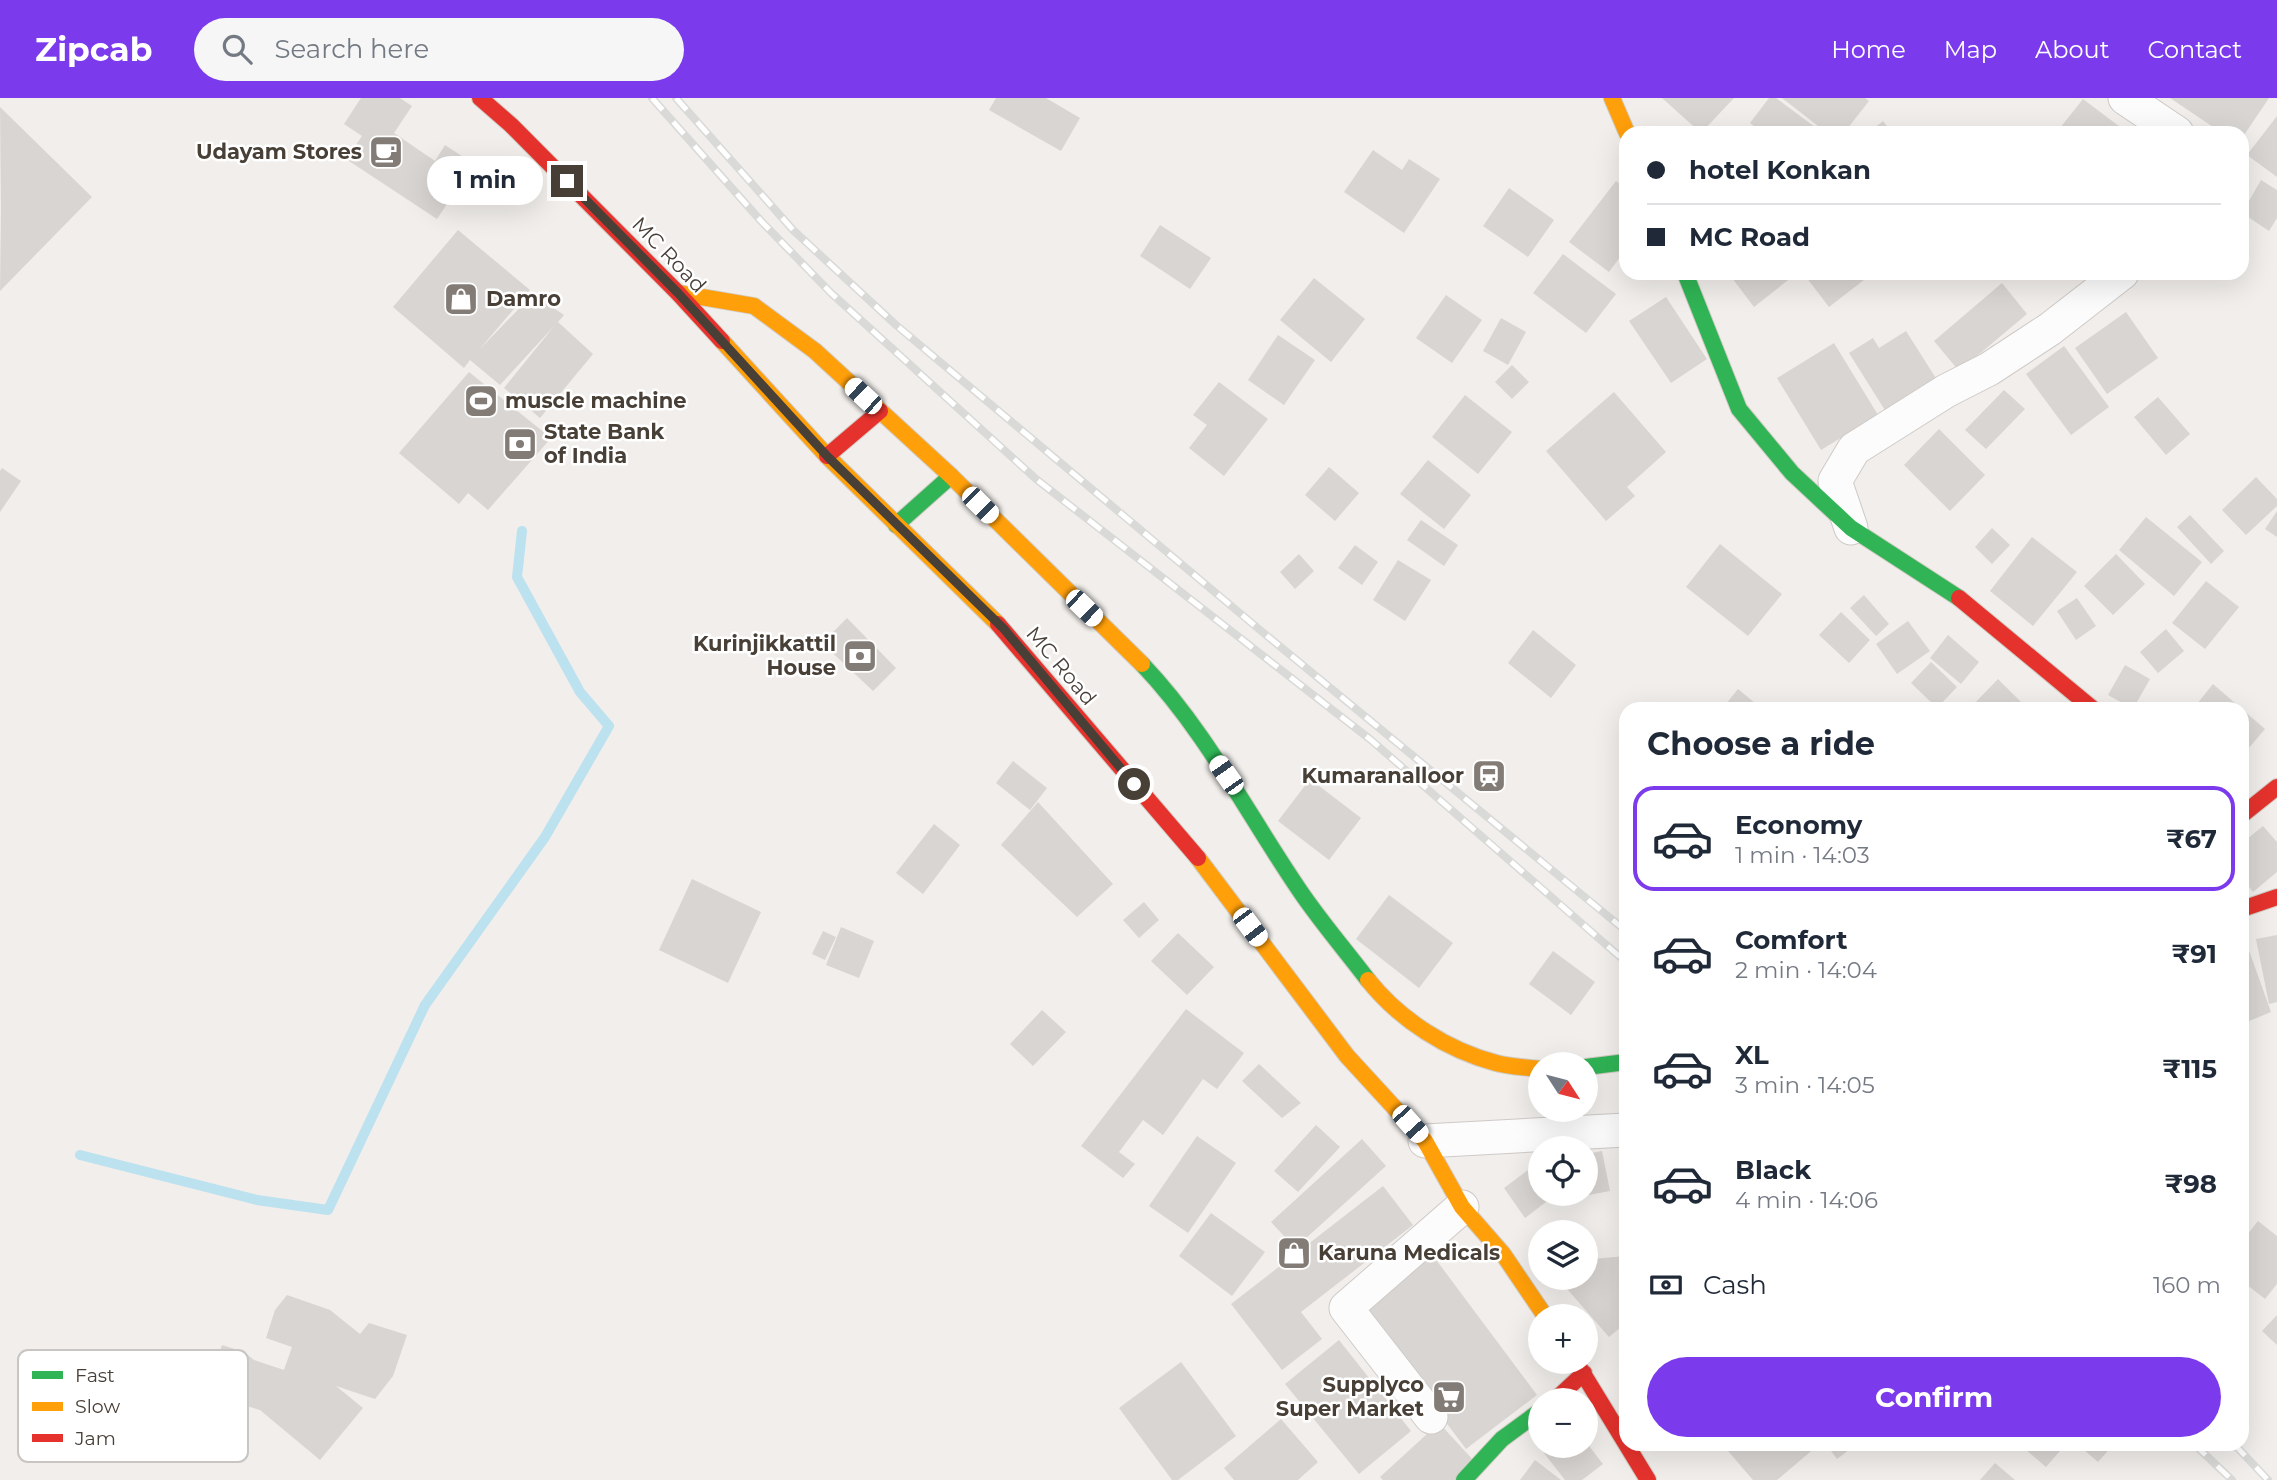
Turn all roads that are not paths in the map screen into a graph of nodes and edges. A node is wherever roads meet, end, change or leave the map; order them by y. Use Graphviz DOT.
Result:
graph roads {
  1 [pos="480,98"];
  2 [pos="1612,98"];
  3 [pos="2125,98"];
  4 [pos="1624,126"];
  5 [pos="2167,126"];
  6 [pos="1688,280"];
  7 [pos="2113,280"];
  8 [pos="678,293"];
  9 [pos="880,411"];
  10 [pos="827,456"];
  11 [pos="951,476"];
  12 [pos="896,525"];
  13 [pos="1851,528"];
  14 [pos="2084,702"];
  15 [pos="2277,787"];
  16 [pos="2262,798"];
  17 [pos="2249,801"];
  18 [pos="2249,809"];
  19 [pos="2277,897"];
  20 [pos="2249,907"];
  21 [pos="1619,1063"];
  22 [pos="1598,1066"];
  23 [pos="1528,1067"];
  24 [pos="1619,1130"];
  25 [pos="1425,1141"];
  26 [pos="1462,1207"];
  27 [pos="1537,1304"];
  28 [pos="1575,1374"];
  29 [pos="1584,1374"];
  30 [pos="1564,1388"];
  31 [pos="1431,1418"];
  32 [pos="1528,1420"];
  33 [pos="1619,1432"];
  34 [pos="1631,1451"];
  35 [pos="1464,1480"];
  36 [pos="1648,1480"];
  1 -- 8 [label="main road, MC Road"];
  2 -- 4 [label="main road"];
  3 -- 5 [label="street"];
  6 -- 13 [label="main road"];
  7 -- 13 [label="street"];
  8 -- 9 [label="main road"];
  8 -- 10 [label="main road, MC Road"];
  9 -- 10 [label="main road"];
  9 -- 11 [label="main road"];
  10 -- 12 [label="main road, MC Road"];
  11 -- 12 [label="main road"];
  11 -- 23 [label="main road"];
  12 -- 25 [label="main road, MC Road"];
  13 -- 14 [label="main road"];
  15 -- 16 [label="main road"];
  16 -- 17 [label="main road"];
  16 -- 18 [label="main road"];
  19 -- 20 [label="main road"];
  21 -- 22 [label="main road"];
  24 -- 25 [label="street"];
  25 -- 26 [label="main road, MC Road"];
  26 -- 27 [label="main road, MC Road"];
  26 -- 31 [label="street"];
  28 -- 30 [label="main road"];
  29 -- 33 [label="main road"];
  32 -- 35 [label="main road"];
  34 -- 36 [label="main road"];
}
